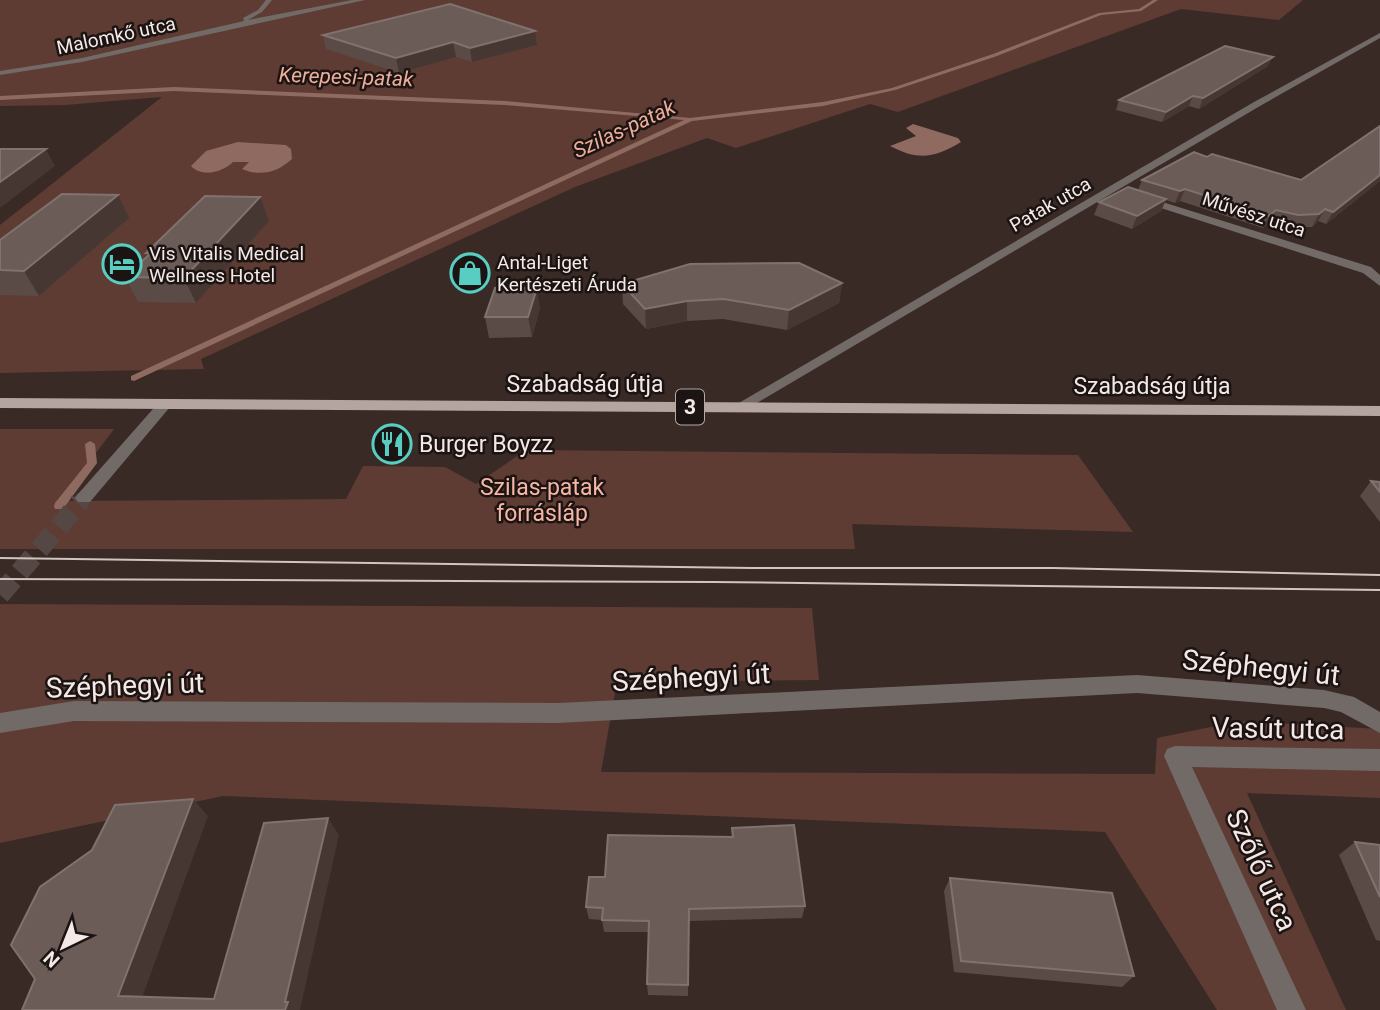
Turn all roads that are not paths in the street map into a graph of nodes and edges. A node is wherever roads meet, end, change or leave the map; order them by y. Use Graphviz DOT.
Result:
graph roads {
  1 [pos="362,0"];
  2 [pos="267,3"];
  3 [pos="312,9"];
  4 [pos="224,27"];
  5 [pos="1380,35"];
  6 [pos="0,73"];
  7 [pos="1113,190"];
  8 [pos="1380,260"];
  9 [pos="1367,270"];
  10 [pos="1380,282"];
  11 [pos="0,403"];
  12 [pos="164,404"];
  13 [pos="740,407"];
  14 [pos="1380,411"];
  15 [pos="84,498"];
  16 [pos="0,723"];
  17 [pos="1380,723"];
  18 [pos="1175,756"];
  19 [pos="1380,760"];
  20 [pos="1292,1010"];
  1 -- 3 [label="street, Malomkő utca"];
  2 -- 3 [label="street"];
  2 -- 4 [label="street"];
  3 -- 4 [label="street, Malomkő utca"];
  4 -- 6 [label="street, Malomkő utca"];
  5 -- 7 [label="street, Patak utca"];
  7 -- 9 [label="street, Művész utca"];
  7 -- 13 [label="street, Patak utca"];
  8 -- 9 [label="street"];
  9 -- 10 [label="street, Művész utca"];
  11 -- 12 [label="main road, Szabadság útja / 3"];
  12 -- 13 [label="main road, Szabadság útja / 3"];
  12 -- 15 [label="street"];
  13 -- 14 [label="main road, Szabadság útja / 3"];
  16 -- 17 [label="street, Széphegyi út"];
  18 -- 19 [label="street, Vasút utca"];
  18 -- 20 [label="street, Szőlő utca"];
}
